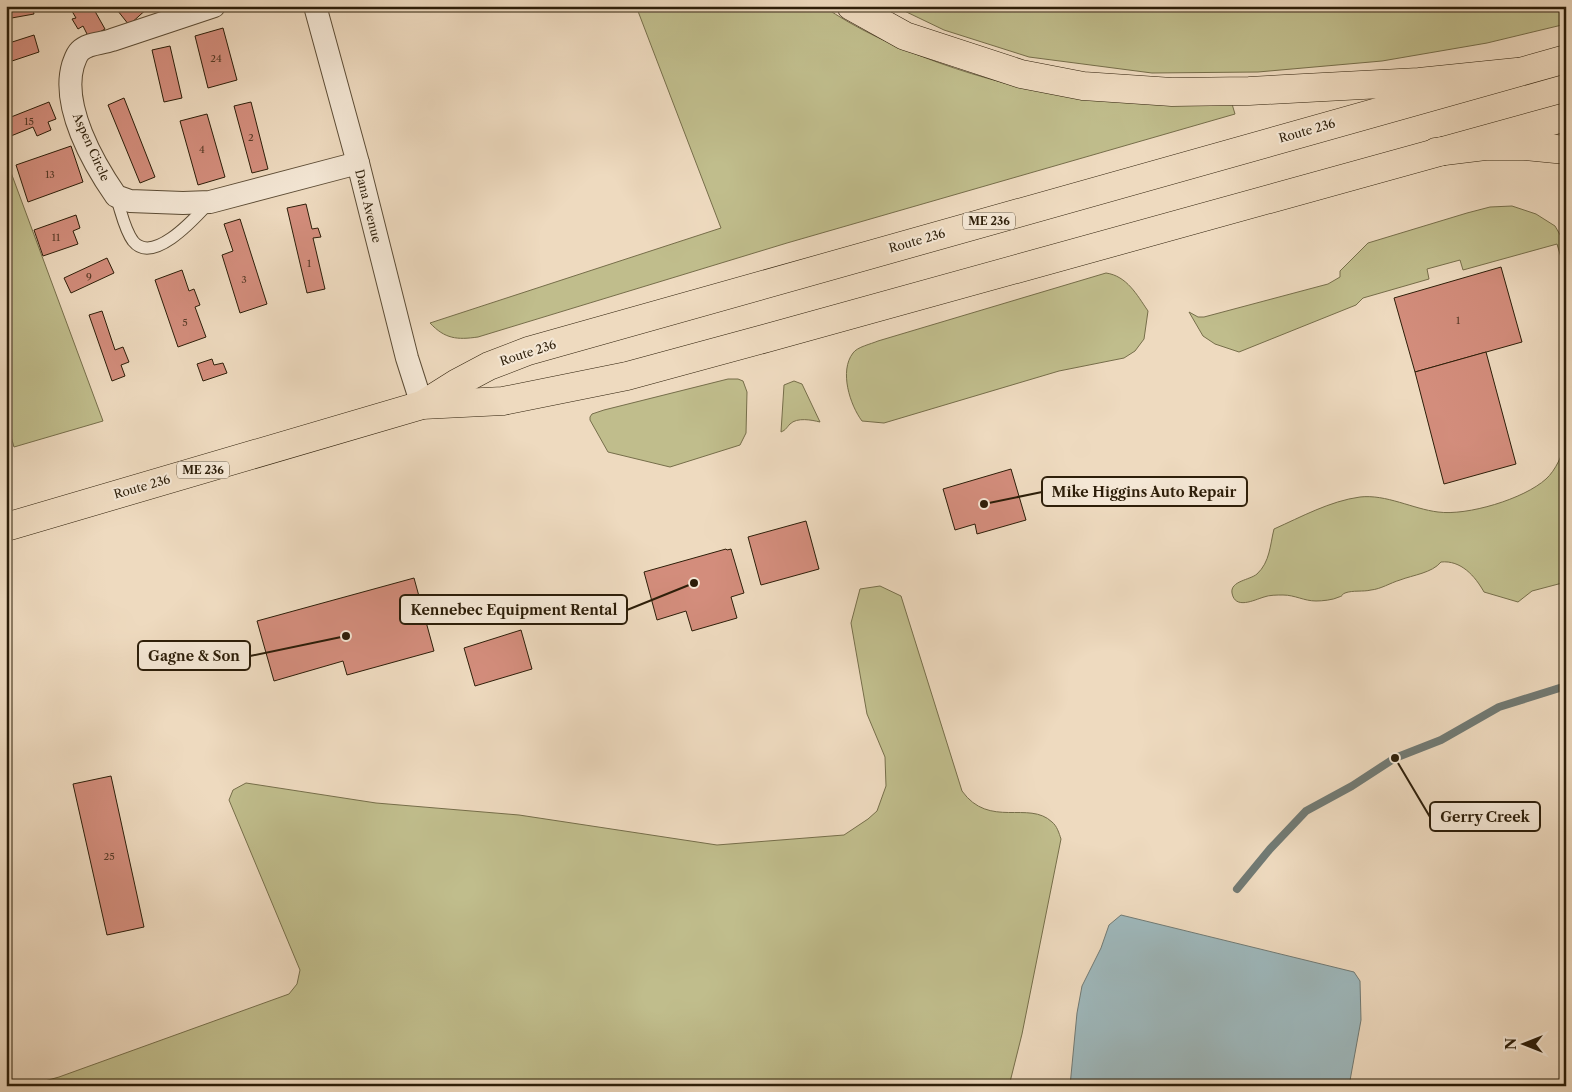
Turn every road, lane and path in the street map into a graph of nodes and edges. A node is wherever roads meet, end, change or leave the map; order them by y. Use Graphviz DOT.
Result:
graph roads {
  1 [pos="214,6"];
  2 [pos="315,6"];
  3 [pos="851,6"];
  4 [pos="1566,59"];
  5 [pos="1517,72"];
  6 [pos="1566,116"];
  7 [pos="1566,150"];
  8 [pos="1436,152"];
  9 [pos="358,163"];
  10 [pos="116,196"];
  11 [pos="210,202"];
  12 [pos="422,405"];
  13 [pos="6,527"];
  1 -- 10 [label="street, Aspen Circle"];
  2 -- 9 [label="street, Dana Avenue"];
  3 -- 5 [label="main road"];
  4 -- 5 [label="main road, Route 236 / ME 236"];
  5 -- 12 [label="main road, Route 236 / ME 236"];
  6 -- 8 [label="main road, Route 236 / ME 236"];
  7 -- 8 [label="main road"];
  8 -- 12 [label="main road, Route 236 / ME 236"];
  9 -- 11 [label="street, Aspen Circle"];
  9 -- 12 [label="street, Dana Avenue"];
  10 -- 11 [label="street, Aspen Circle"];
  10 -- 11 [label="lane"];
  12 -- 13 [label="main road, Route 236 / ME 236"];
}
